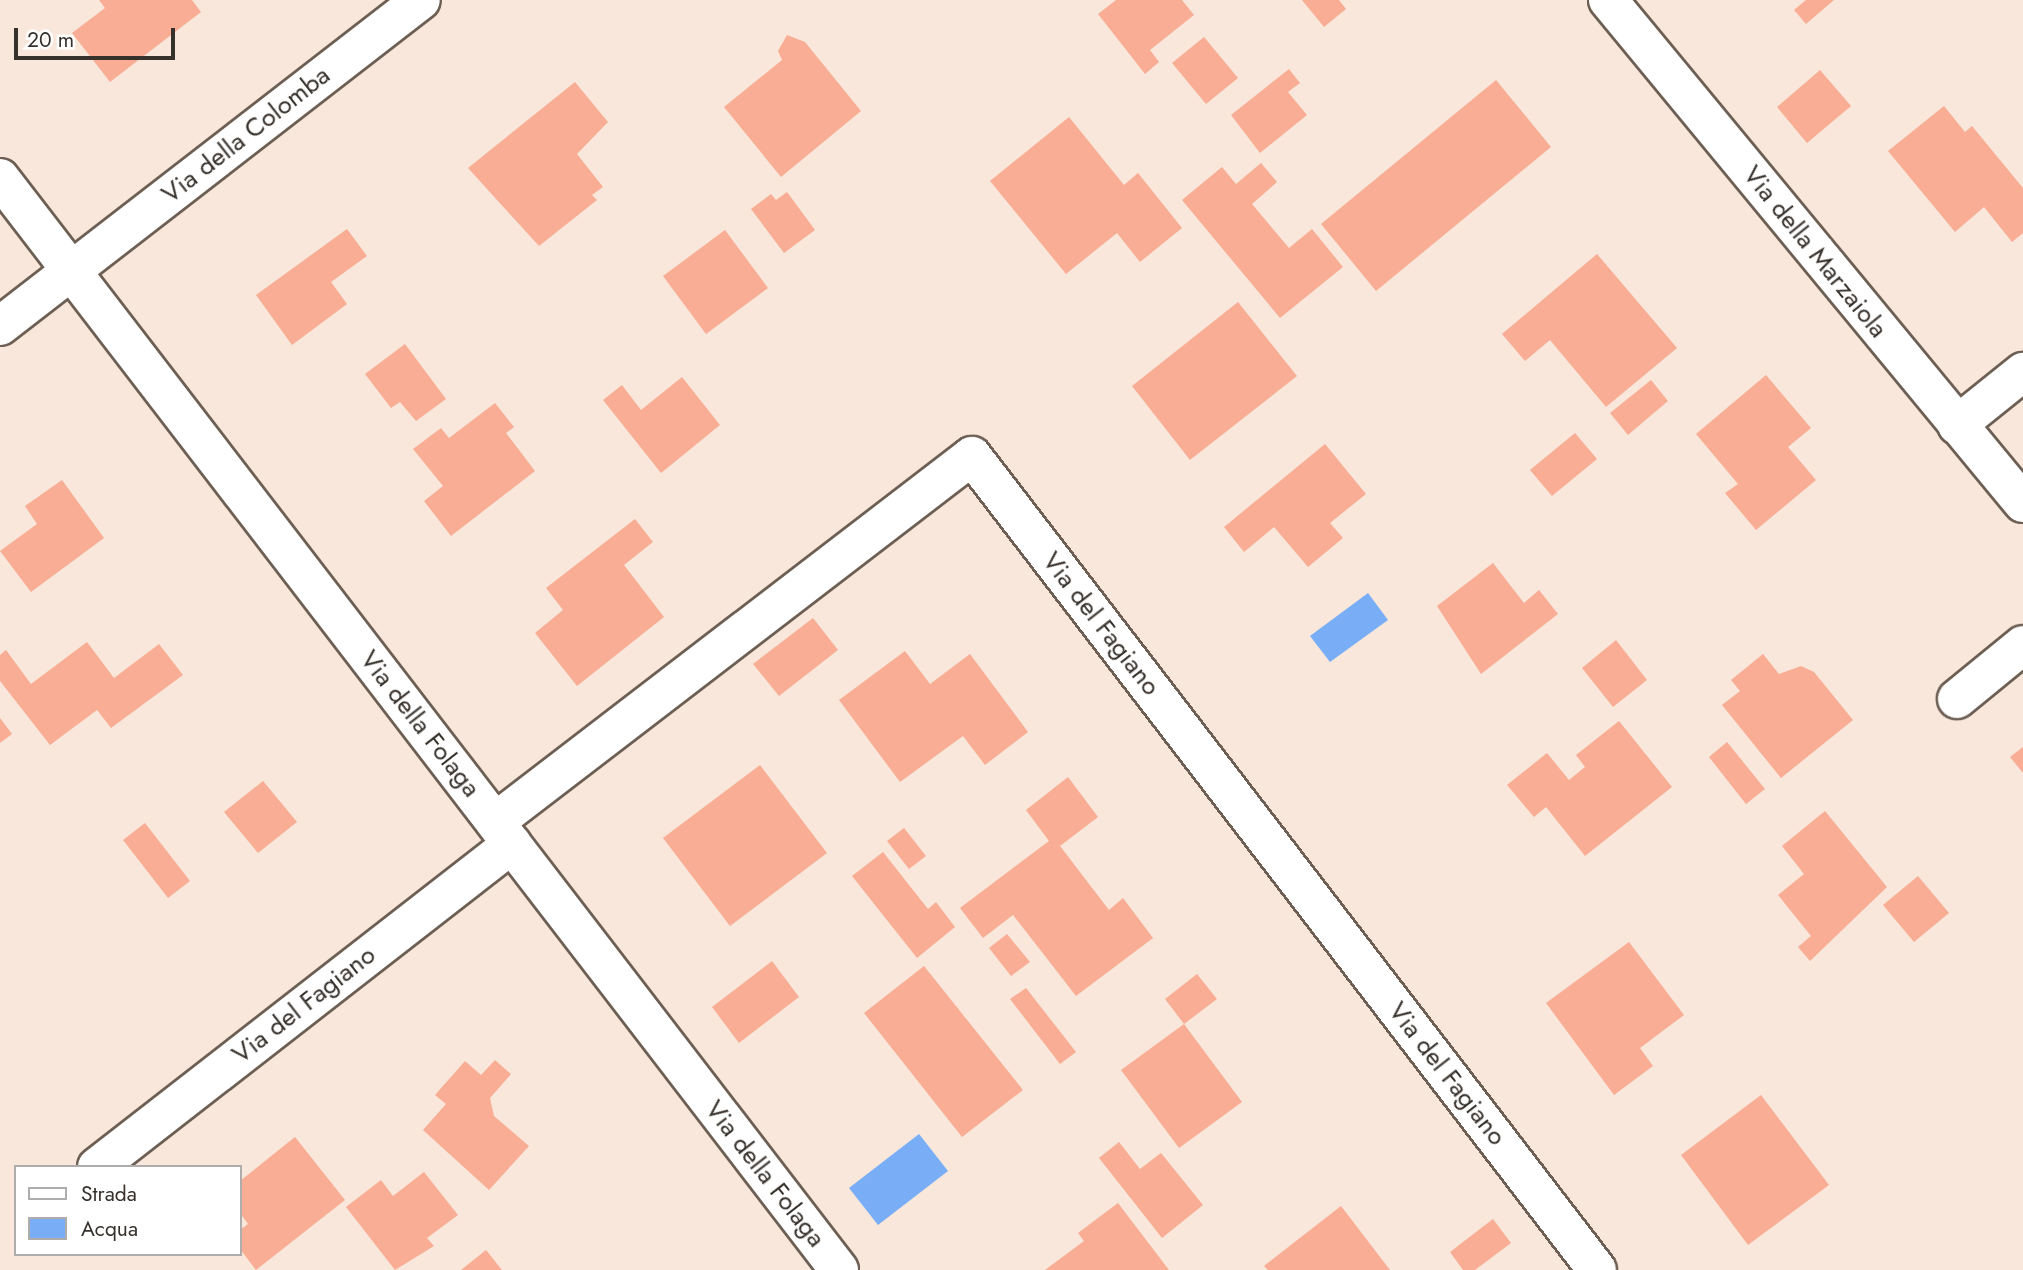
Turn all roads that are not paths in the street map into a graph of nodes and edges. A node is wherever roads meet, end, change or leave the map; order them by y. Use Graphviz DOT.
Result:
graph roads {
  1 [pos="421,0"];
  2 [pos="1608,0"];
  3 [pos="0,178"];
  4 [pos="71,271"];
  5 [pos="0,326"];
  6 [pos="2023,372"];
  7 [pos="1957,425"];
  8 [pos="2023,503"];
  9 [pos="2023,645"];
  10 [pos="1957,699"];
  11 [pos="503,833"];
  12 [pos="99,1165"];
  13 [pos="839,1270"];
  14 [pos="1597,1270"];
  1 -- 4 [label="street, Via della Colomba"];
  2 -- 7 [label="street, Via della Marzaiola"];
  3 -- 4 [label="street, Via della Folaga"];
  4 -- 5 [label="street, Via della Colomba"];
  4 -- 11 [label="street, Via della Folaga"];
  6 -- 7 [label="street"];
  7 -- 8 [label="street, Via della Marzaiola"];
  9 -- 10 [label="street"];
  11 -- 12 [label="street, Via del Fagiano"];
  11 -- 13 [label="street, Via della Folaga"];
  11 -- 14 [label="street, Via del Fagiano"];
}
